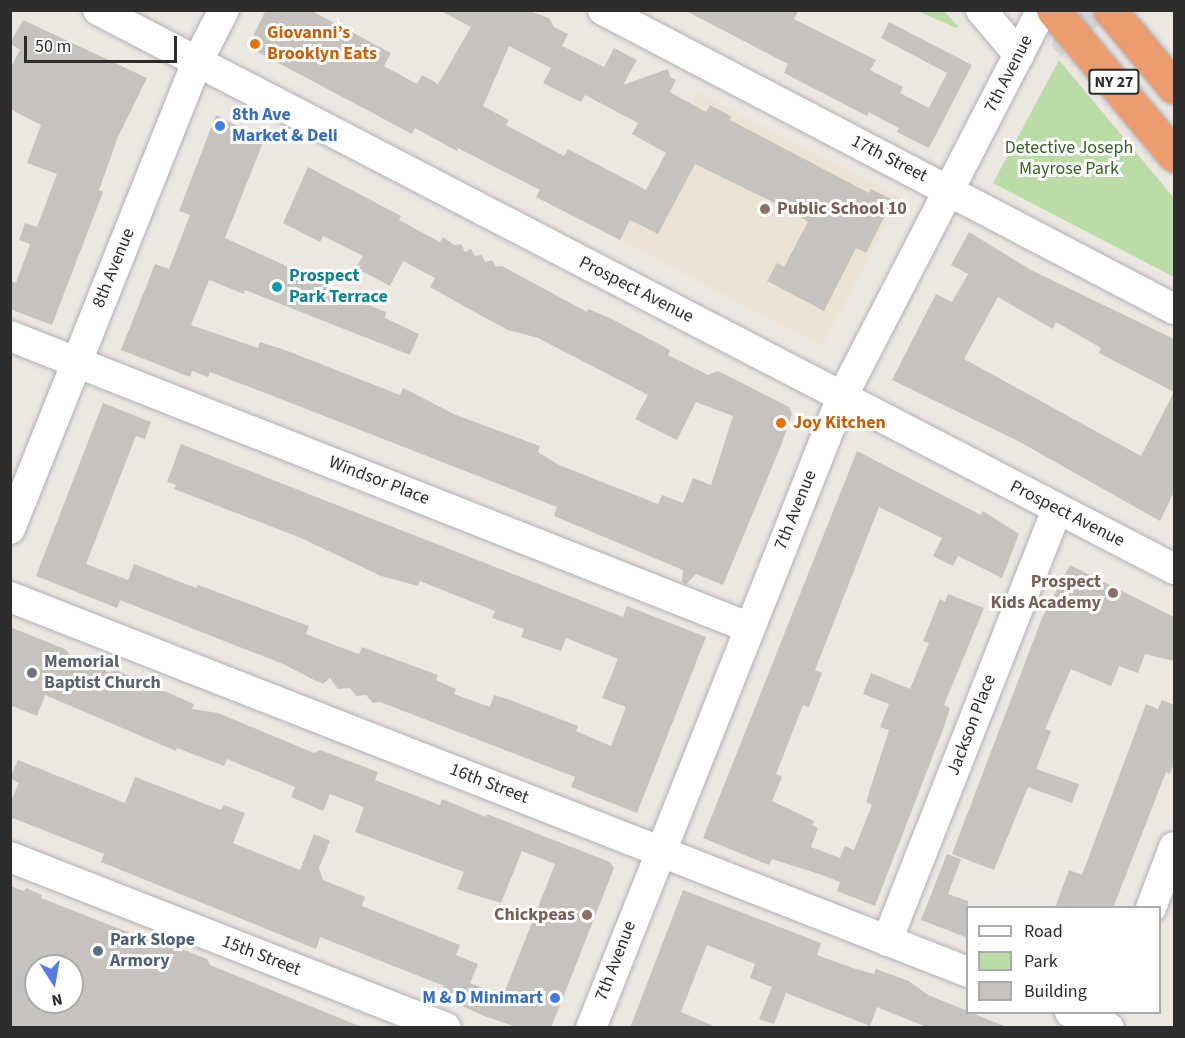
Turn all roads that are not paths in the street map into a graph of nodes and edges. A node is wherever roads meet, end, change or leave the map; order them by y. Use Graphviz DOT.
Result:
graph roads {
  1 [pos="98,10"];
  2 [pos="224,10"];
  3 [pos="603,10"];
  4 [pos="981,10"];
  5 [pos="1110,10"];
  6 [pos="1043,16"];
  7 [pos="1019,55"];
  8 [pos="197,62"];
  9 [pos="1174,87"];
  10 [pos="1174,155"];
  11 [pos="949,190"];
  12 [pos="1174,309"];
  13 [pos="10,336"];
  14 [pos="76,362"];
  15 [pos="842,397"];
  16 [pos="1057,509"];
  17 [pos="10,529"];
  18 [pos="1171,558"];
  19 [pos="10,597"];
  20 [pos="748,627"];
  21 [pos="1174,847"];
  22 [pos="660,851"];
  23 [pos="10,857"];
  24 [pos="1152,906"];
  25 [pos="887,941"];
  26 [pos="966,971"];
  27 [pos="1077,1014"];
  28 [pos="1107,1022"];
  29 [pos="446,1028"];
  30 [pos="591,1028"];
  1 -- 8 [label="street, Prospect Avenue"];
  2 -- 8 [label="street, 8th Avenue"];
  3 -- 11 [label="street, 17th Street"];
  4 -- 7 [label="street"];
  5 -- 9 [label="highway, NY 27"];
  6 -- 7 [label="street, 7th Avenue"];
  6 -- 10 [label="highway, NY 27"];
  7 -- 11 [label="street, 7th Avenue"];
  8 -- 14 [label="street, 8th Avenue"];
  8 -- 15 [label="street, Prospect Avenue"];
  11 -- 12 [label="street, 17th Street"];
  11 -- 15 [label="street, 7th Avenue"];
  13 -- 14 [label="street, Windsor Place"];
  14 -- 17 [label="street, 8th Avenue"];
  14 -- 20 [label="street, Windsor Place"];
  15 -- 16 [label="street, Prospect Avenue"];
  15 -- 20 [label="street, 7th Avenue"];
  16 -- 18 [label="street, Prospect Avenue"];
  16 -- 25 [label="street, Jackson Place"];
  19 -- 22 [label="street, 16th Street"];
  20 -- 22 [label="street, 7th Avenue"];
  21 -- 24 [label="street"];
  22 -- 25 [label="street, 16th Street"];
  22 -- 30 [label="street, 7th Avenue"];
  23 -- 29 [label="street, 15th Street"];
  25 -- 26 [label="street, 16th Street"];
  27 -- 28 [label="street"];
}
